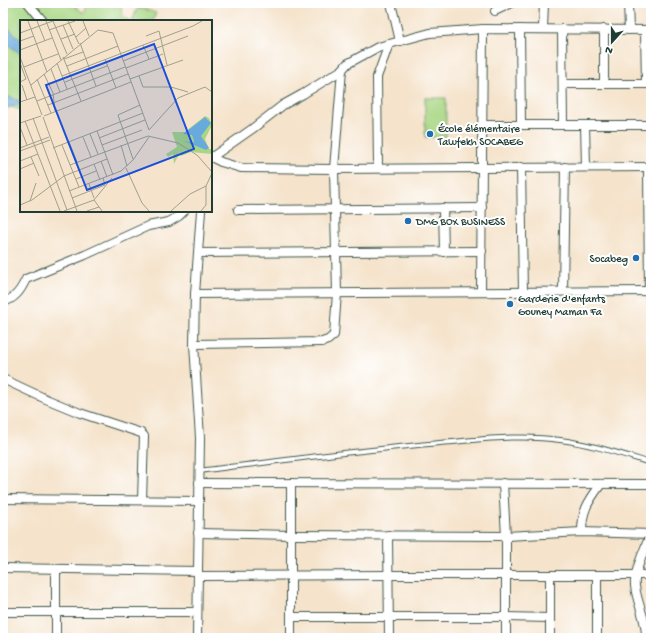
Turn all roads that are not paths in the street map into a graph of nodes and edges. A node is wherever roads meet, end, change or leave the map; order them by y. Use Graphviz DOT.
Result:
graph roads {
  1 [pos="28,3"];
  2 [pos="391,3"];
  3 [pos="512,3"];
  4 [pos="544,3"];
  5 [pos="628,3"];
  6 [pos="495,11"];
  7 [pos="42,20"];
  8 [pos="483,29"];
  9 [pos="520,29"];
  10 [pos="543,29"];
  11 [pos="562,29"];
  12 [pos="604,30"];
  13 [pos="628,30"];
  14 [pos="648,30"];
  15 [pos="400,41"];
  16 [pos="389,44"];
  17 [pos="342,70"];
  18 [pos="563,84"];
  19 [pos="604,84"];
  20 [pos="648,84"];
  21 [pos="482,125"];
  22 [pos="521,125"];
  23 [pos="563,125"];
  24 [pos="585,125"];
  25 [pos="651,125"];
  26 [pos="212,156"];
  27 [pos="212,158"];
  28 [pos="482,167"];
  29 [pos="521,167"];
  30 [pos="565,167"];
  31 [pos="586,167"];
  32 [pos="650,167"];
  33 [pos="378,168"];
  34 [pos="334,169"];
  35 [pos="443,208"];
  36 [pos="482,208"];
  37 [pos="335,209"];
  38 [pos="238,210"];
  39 [pos="183,212"];
  40 [pos="201,212"];
  41 [pos="336,252"];
  42 [pos="444,252"];
  43 [pos="482,252"];
  44 [pos="199,253"];
  45 [pos="650,261"];
  46 [pos="563,291"];
  47 [pos="650,291"];
  48 [pos="482,292"];
  49 [pos="523,292"];
  50 [pos="337,293"];
  51 [pos="195,294"];
  52 [pos="3,302"];
  53 [pos="194,344"];
  54 [pos="3,379"];
  55 [pos="651,463"];
  56 [pos="199,471"];
  57 [pos="199,483"];
  58 [pos="291,483"];
  59 [pos="503,483"];
  60 [pos="600,484"];
  61 [pos="651,484"];
  62 [pos="3,499"];
  63 [pos="142,500"];
  64 [pos="199,501"];
  65 [pos="198,532"];
  66 [pos="582,532"];
  67 [pos="651,533"];
  68 [pos="291,535"];
  69 [pos="388,535"];
  70 [pos="506,536"];
  71 [pos="3,568"];
  72 [pos="56,570"];
  73 [pos="198,573"];
  74 [pos="388,574"];
  75 [pos="550,575"];
  76 [pos="598,575"];
  77 [pos="636,575"];
  78 [pos="651,575"];
  79 [pos="291,576"];
  80 [pos="506,576"];
  81 [pos="3,612"];
  82 [pos="56,612"];
  83 [pos="197,612"];
  84 [pos="291,617"];
  85 [pos="389,617"];
  86 [pos="506,617"];
  87 [pos="550,618"];
  88 [pos="56,638"];
  89 [pos="197,638"];
  90 [pos="291,638"];
  91 [pos="389,638"];
  92 [pos="506,638"];
  93 [pos="550,638"];
  94 [pos="597,638"];
  95 [pos="646,638"];
  1 -- 7 [label="street"];
  2 -- 15 [label="street"];
  3 -- 6 [label="street"];
  4 -- 10 [label="street"];
  5 -- 13 [label="street"];
  8 -- 9 [label="street"];
  8 -- 15 [label="street"];
  8 -- 21 [label="street"];
  9 -- 10 [label="street"];
  9 -- 22 [label="street"];
  10 -- 11 [label="street"];
  11 -- 12 [label="street"];
  11 -- 18 [label="street"];
  12 -- 13 [label="street"];
  12 -- 19 [label="street"];
  13 -- 14 [label="street"];
  14 -- 20 [label="street"];
  15 -- 16 [label="street"];
  16 -- 17 [label="street"];
  16 -- 33 [label="street"];
  17 -- 26 [label="street"];
  17 -- 34 [label="street"];
  18 -- 19 [label="street"];
  18 -- 23 [label="street"];
  19 -- 20 [label="street"];
  21 -- 22 [label="street"];
  21 -- 28 [label="street"];
  22 -- 23 [label="street"];
  23 -- 24 [label="street"];
  24 -- 25 [label="street"];
  24 -- 31 [label="street"];
  27 -- 34 [label="street"];
  28 -- 29 [label="street"];
  28 -- 33 [label="street"];
  28 -- 36 [label="street"];
  29 -- 30 [label="street"];
  29 -- 49 [label="street"];
  30 -- 31 [label="street"];
  30 -- 46 [label="street"];
  31 -- 32 [label="street"];
  32 -- 45 [label="street"];
  33 -- 34 [label="street"];
  34 -- 37 [label="street"];
  35 -- 36 [label="street"];
  35 -- 37 [label="street"];
  35 -- 42 [label="street"];
  36 -- 43 [label="street"];
  37 -- 38 [label="street"];
  37 -- 41 [label="street"];
  39 -- 52 [label="street"];
  40 -- 44 [label="street"];
  41 -- 42 [label="street"];
  41 -- 44 [label="street"];
  41 -- 50 [label="street"];
  42 -- 43 [label="street"];
  43 -- 48 [label="street"];
  44 -- 51 [label="street"];
  45 -- 47 [label="street"];
  46 -- 47 [label="street"];
  46 -- 49 [label="street"];
  48 -- 49 [label="street"];
  48 -- 50 [label="street"];
  50 -- 51 [label="street"];
  50 -- 53 [label="street"];
  51 -- 53 [label="street"];
  53 -- 56 [label="street"];
  54 -- 63 [label="street"];
  55 -- 56 [label="lane"];
  56 -- 57 [label="street"];
  57 -- 58 [label="street"];
  57 -- 64 [label="street"];
  58 -- 59 [label="street"];
  58 -- 68 [label="street"];
  59 -- 60 [label="street"];
  59 -- 70 [label="street"];
  60 -- 61 [label="street"];
  60 -- 66 [label="street"];
  62 -- 63 [label="street"];
  63 -- 64 [label="street"];
  64 -- 65 [label="street"];
  65 -- 68 [label="street"];
  65 -- 73 [label="street"];
  66 -- 67 [label="street"];
  66 -- 70 [label="street"];
  67 -- 77 [label="street"];
  68 -- 69 [label="street"];
  68 -- 79 [label="street"];
  69 -- 70 [label="street"];
  69 -- 74 [label="street"];
  70 -- 80 [label="street"];
  71 -- 72 [label="street"];
  72 -- 73 [label="street"];
  72 -- 82 [label="street"];
  73 -- 79 [label="street"];
  73 -- 83 [label="street"];
  74 -- 79 [label="street"];
  74 -- 80 [label="street"];
  74 -- 85 [label="street"];
  75 -- 76 [label="street"];
  75 -- 80 [label="street"];
  75 -- 87 [label="street"];
  76 -- 77 [label="street"];
  76 -- 94 [label="street"];
  77 -- 78 [label="street"];
  77 -- 95 [label="street"];
  79 -- 84 [label="street"];
  80 -- 86 [label="street"];
  81 -- 82 [label="street"];
  82 -- 83 [label="street"];
  82 -- 88 [label="street"];
  83 -- 89 [label="street"];
  84 -- 85 [label="street"];
  84 -- 90 [label="street"];
  85 -- 86 [label="street"];
  85 -- 91 [label="street"];
  86 -- 87 [label="street"];
  86 -- 92 [label="street"];
  87 -- 93 [label="street"];
}
